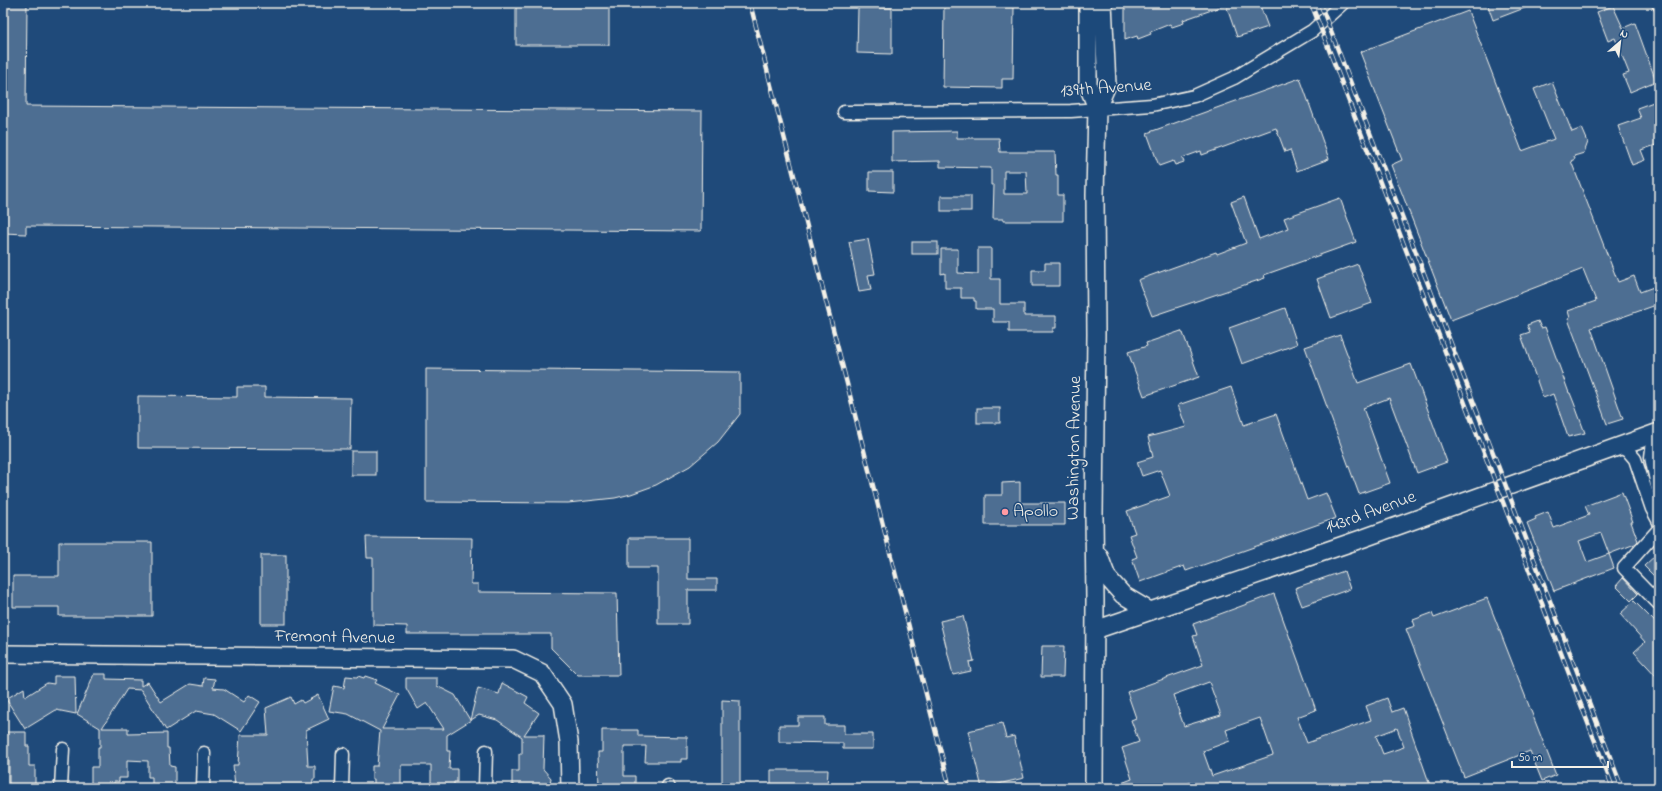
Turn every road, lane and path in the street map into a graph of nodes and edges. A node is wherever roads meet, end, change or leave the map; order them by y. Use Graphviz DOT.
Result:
graph roads {
  1 [pos="1088,3"];
  2 [pos="1103,3"];
  3 [pos="1343,3"];
  4 [pos="1097,108"];
  5 [pos="844,112"];
  6 [pos="1656,433"];
  7 [pos="1619,446"];
  8 [pos="1659,495"];
  9 [pos="1659,522"];
  10 [pos="1659,529"];
  11 [pos="1094,542"];
  12 [pos="1659,604"];
  13 [pos="1150,611"];
  14 [pos="1095,630"];
  15 [pos="3,654"];
  16 [pos="63,749"];
  17 [pos="486,751"];
  18 [pos="204,753"];
  19 [pos="343,754"];
  20 [pos="62,788"];
  21 [pos="203,788"];
  22 [pos="342,788"];
  23 [pos="485,788"];
  24 [pos="570,788"];
  25 [pos="1094,788"];
  1 -- 4 [label="street, Washington Avenue"];
  2 -- 4 [label="street, Washington Avenue"];
  3 -- 4 [label="street, 139th Avenue"];
  4 -- 5 [label="street, 139th Avenue"];
  4 -- 11 [label="street, Washington Avenue"];
  6 -- 7 [label="street, 143rd Avenue"];
  6 -- 8 [label="street"];
  7 -- 9 [label="street"];
  7 -- 13 [label="street, 143rd Avenue"];
  10 -- 12 [label="street"];
  11 -- 13 [label="street"];
  11 -- 14 [label="street, Washington Avenue"];
  13 -- 14 [label="street, 143rd Avenue"];
  14 -- 25 [label="street, Washington Avenue"];
  15 -- 24 [label="street, Fremont Avenue"];
  16 -- 20 [label="street"];
  17 -- 23 [label="street"];
  18 -- 21 [label="street"];
  19 -- 22 [label="street"];
}
